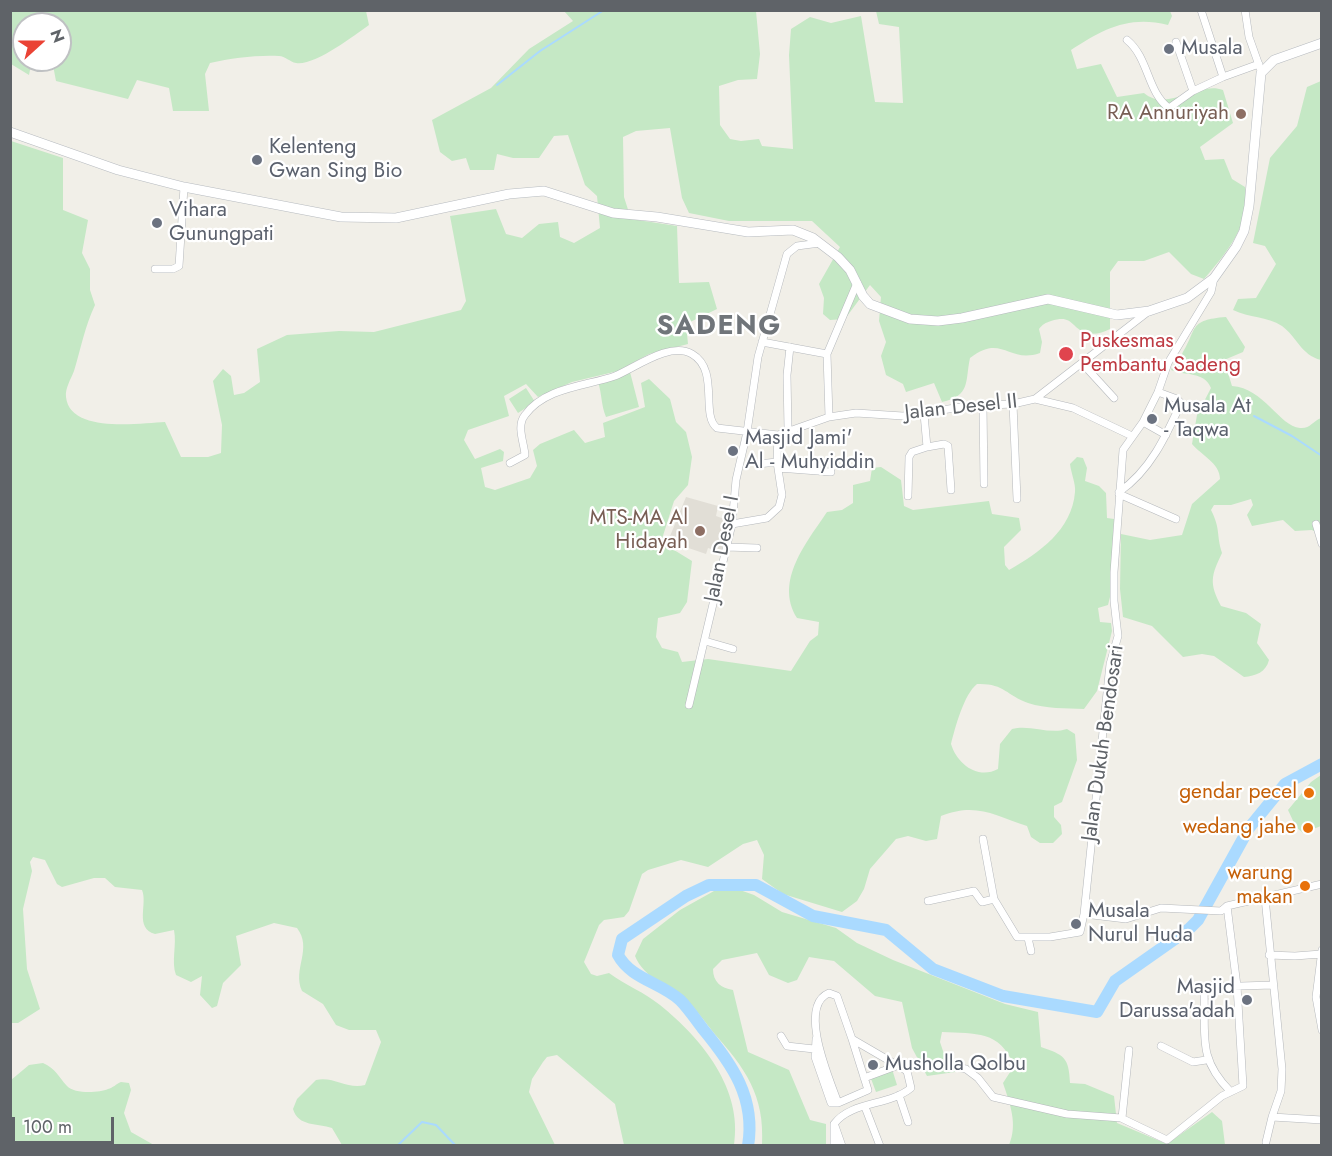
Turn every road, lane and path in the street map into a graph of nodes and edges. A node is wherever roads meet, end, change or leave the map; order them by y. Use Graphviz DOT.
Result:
graph roads {
  1 [pos="1201,10"];
  2 [pos="1245,10"];
  3 [pos="1127,40"];
  4 [pos="1176,42"];
  5 [pos="1322,43"];
  6 [pos="1260,69"];
  7 [pos="1223,77"];
  8 [pos="1193,92"];
  9 [pos="10,132"];
  10 [pos="184,187"];
  11 [pos="820,243"];
  12 [pos="155,269"];
  13 [pos="1214,278"];
  14 [pos="857,283"];
  15 [pos="1149,311"];
  16 [pos="762,342"];
  17 [pos="790,347"];
  18 [pos="827,354"];
  19 [pos="1082,363"];
  20 [pos="1158,392"];
  21 [pos="1114,398"];
  22 [pos="1035,399"];
  23 [pos="1013,404"];
  24 [pos="983,405"];
  25 [pos="924,414"];
  26 [pos="830,417"];
  27 [pos="1143,422"];
  28 [pos="788,429"];
  29 [pos="747,432"];
  30 [pos="778,435"];
  31 [pos="1166,435"];
  32 [pos="1132,436"];
  33 [pos="927,447"];
  34 [pos="510,463"];
  35 [pos="758,464"];
  36 [pos="778,465"];
  37 [pos="831,472"];
  38 [pos="984,484"];
  39 [pos="951,490"];
  40 [pos="1119,493"];
  41 [pos="908,496"];
  42 [pos="1017,500"];
  43 [pos="1176,519"];
  44 [pos="732,524"];
  45 [pos="1316,524"];
  46 [pos="1322,544"];
  47 [pos="726,547"];
  48 [pos="757,548"];
  49 [pos="705,642"];
  50 [pos="733,649"];
  51 [pos="689,705"];
  52 [pos="983,839"];
  53 [pos="1322,884"];
  54 [pos="1265,898"];
  55 [pos="994,899"];
  56 [pos="928,901"];
  57 [pos="1224,908"];
  58 [pos="1084,914"];
  59 [pos="1028,938"];
  60 [pos="1031,951"];
  61 [pos="1321,952"];
  62 [pos="1269,955"];
  63 [pos="1272,985"];
  64 [pos="1237,986"];
  65 [pos="1322,1030"];
  66 [pos="781,1036"];
  67 [pos="816,1036"];
  68 [pos="852,1039"];
  69 [pos="1161,1046"];
  70 [pos="814,1049"];
  71 [pos="1129,1050"];
  72 [pos="1206,1060"];
  73 [pos="899,1065"];
  74 [pos="864,1078"];
  75 [pos="1230,1091"];
  76 [pos="899,1095"];
  77 [pos="838,1103"];
  78 [pos="865,1107"];
  79 [pos="1272,1117"];
  80 [pos="1122,1118"];
  81 [pos="1322,1120"];
  82 [pos="908,1122"];
  83 [pos="834,1124"];
  84 [pos="1266,1142"];
  85 [pos="834,1146"];
  86 [pos="842,1146"];
  87 [pos="880,1146"];
  1 -- 7 [label="street"];
  2 -- 6 [label="street"];
  3 -- 8 [label="street"];
  4 -- 8 [label="street"];
  5 -- 6 [label="main road"];
  6 -- 7 [label="street"];
  6 -- 13 [label="main road"];
  7 -- 8 [label="street"];
  9 -- 10 [label="main road"];
  10 -- 11 [label="main road"];
  10 -- 12 [label="street"];
  11 -- 14 [label="main road"];
  11 -- 16 [label="street, Jalan Desel I"];
  13 -- 15 [label="main road"];
  13 -- 20 [label="street, Jalan Dukuh Bendosari"];
  14 -- 15 [label="main road"];
  14 -- 18 [label="street"];
  15 -- 19 [label="street, Jalan Desel II"];
  16 -- 17 [label="street"];
  16 -- 29 [label="street, Jalan Desel I"];
  17 -- 18 [label="street"];
  17 -- 28 [label="street"];
  18 -- 26 [label="street"];
  19 -- 21 [label="street"];
  19 -- 22 [label="street, Jalan Desel II"];
  20 -- 27 [label="street, Jalan Dukuh Bendosari"];
  20 -- 31 [label="street"];
  22 -- 23 [label="street, Jalan Desel II"];
  22 -- 32 [label="street"];
  23 -- 24 [label="street, Jalan Desel II"];
  23 -- 42 [label="street"];
  24 -- 25 [label="street, Jalan Desel II"];
  24 -- 38 [label="street"];
  25 -- 26 [label="street, Jalan Desel II"];
  25 -- 33 [label="street"];
  26 -- 28 [label="street, Jalan Desel II"];
  27 -- 31 [label="street"];
  27 -- 32 [label="street, Jalan Dukuh Bendosari"];
  28 -- 30 [label="street, Jalan Desel II"];
  29 -- 30 [label="street"];
  29 -- 34 [label="street"];
  29 -- 44 [label="street, Jalan Desel I"];
  30 -- 36 [label="street"];
  31 -- 40 [label="street"];
  32 -- 40 [label="street, Jalan Dukuh Bendosari"];
  33 -- 39 [label="street"];
  33 -- 41 [label="street"];
  35 -- 36 [label="street"];
  36 -- 37 [label="street"];
  36 -- 44 [label="street"];
  40 -- 43 [label="street"];
  40 -- 58 [label="street, Jalan Dukuh Bendosari"];
  44 -- 47 [label="street, Jalan Desel I"];
  45 -- 46 [label="street"];
  47 -- 48 [label="street"];
  47 -- 49 [label="street, Jalan Desel I"];
  49 -- 50 [label="street"];
  49 -- 51 [label="street, Jalan Desel I"];
  52 -- 55 [label="street"];
  53 -- 54 [label="street"];
  54 -- 57 [label="street"];
  54 -- 62 [label="street"];
  55 -- 56 [label="street"];
  55 -- 59 [label="street"];
  57 -- 58 [label="street"];
  57 -- 64 [label="street"];
  58 -- 59 [label="street"];
  59 -- 60 [label="street"];
  61 -- 62 [label="street"];
  61 -- 65 [label="street"];
  62 -- 63 [label="street"];
  63 -- 64 [label="street"];
  63 -- 79 [label="street"];
  64 -- 72 [label="street"];
  64 -- 75 [label="street"];
  66 -- 70 [label="street"];
  67 -- 68 [label="street"];
  67 -- 70 [label="street"];
  67 -- 77 [label="street"];
  68 -- 73 [label="street"];
  68 -- 74 [label="street"];
  69 -- 72 [label="street"];
  70 -- 77 [label="street"];
  71 -- 80 [label="street"];
  72 -- 75 [label="street"];
  73 -- 74 [label="street"];
  73 -- 76 [label="street"];
  73 -- 80 [label="street"];
  74 -- 77 [label="street"];
  75 -- 80 [label="street"];
  76 -- 78 [label="street"];
  76 -- 82 [label="street"];
  78 -- 83 [label="street"];
  78 -- 87 [label="street"];
  79 -- 81 [label="street"];
  79 -- 84 [label="street"];
  83 -- 85 [label="street"];
  83 -- 86 [label="street"];
}
